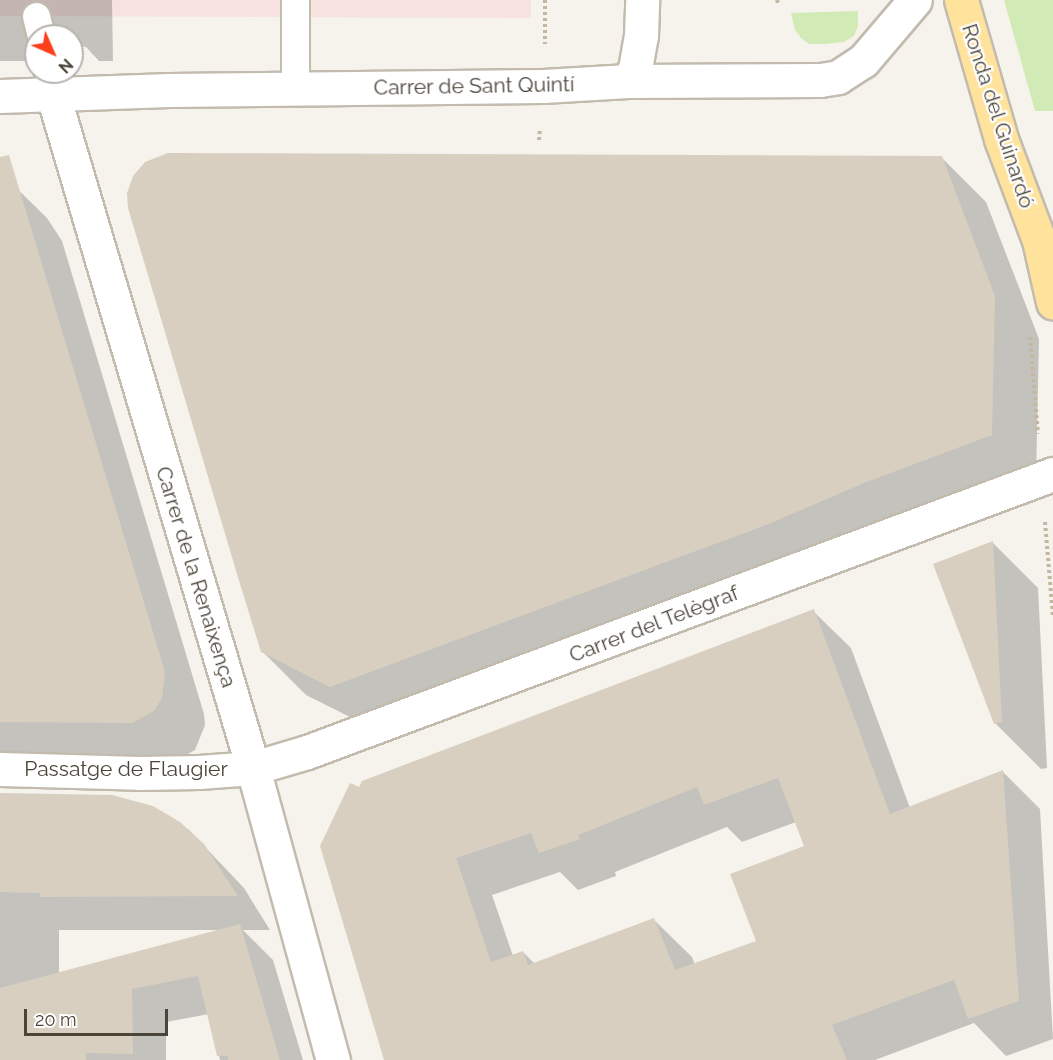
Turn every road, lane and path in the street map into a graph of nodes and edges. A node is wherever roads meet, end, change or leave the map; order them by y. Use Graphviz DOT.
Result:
graph roads {
  1 [pos="295,0"];
  2 [pos="642,0"];
  3 [pos="915,0"];
  4 [pos="961,0"];
  5 [pos="628,81"];
  6 [pos="47,84"];
  7 [pos="51,84"];
  8 [pos="68,84"];
  9 [pos="295,90"];
  10 [pos="0,96"];
  11 [pos="1053,302"];
  12 [pos="1053,474"];
  13 [pos="1047,535"];
  14 [pos="1053,617"];
  15 [pos="253,768"];
  16 [pos="0,769"];
  17 [pos="333,1060"];
  1 -- 9 [label="lane"];
  2 -- 5 [label="street"];
  3 -- 5 [label="street, Carrer de Sant Quintí"];
  4 -- 11 [label="main road, Ronda del Guinardó"];
  5 -- 9 [label="street, Carrer de Sant Quintí"];
  6 -- 10 [label="street, Carrer de Sant Quintí"];
  7 -- 15 [label="street, Carrer de la Renaixença"];
  8 -- 9 [label="street, Carrer de Sant Quintí"];
  12 -- 15 [label="street, Carrer del Telègraf"];
  13 -- 14 [label="path"];
  15 -- 16 [label="street, Passatge de Flaugier"];
  15 -- 17 [label="street, Carrer de la Renaixença"];
}
